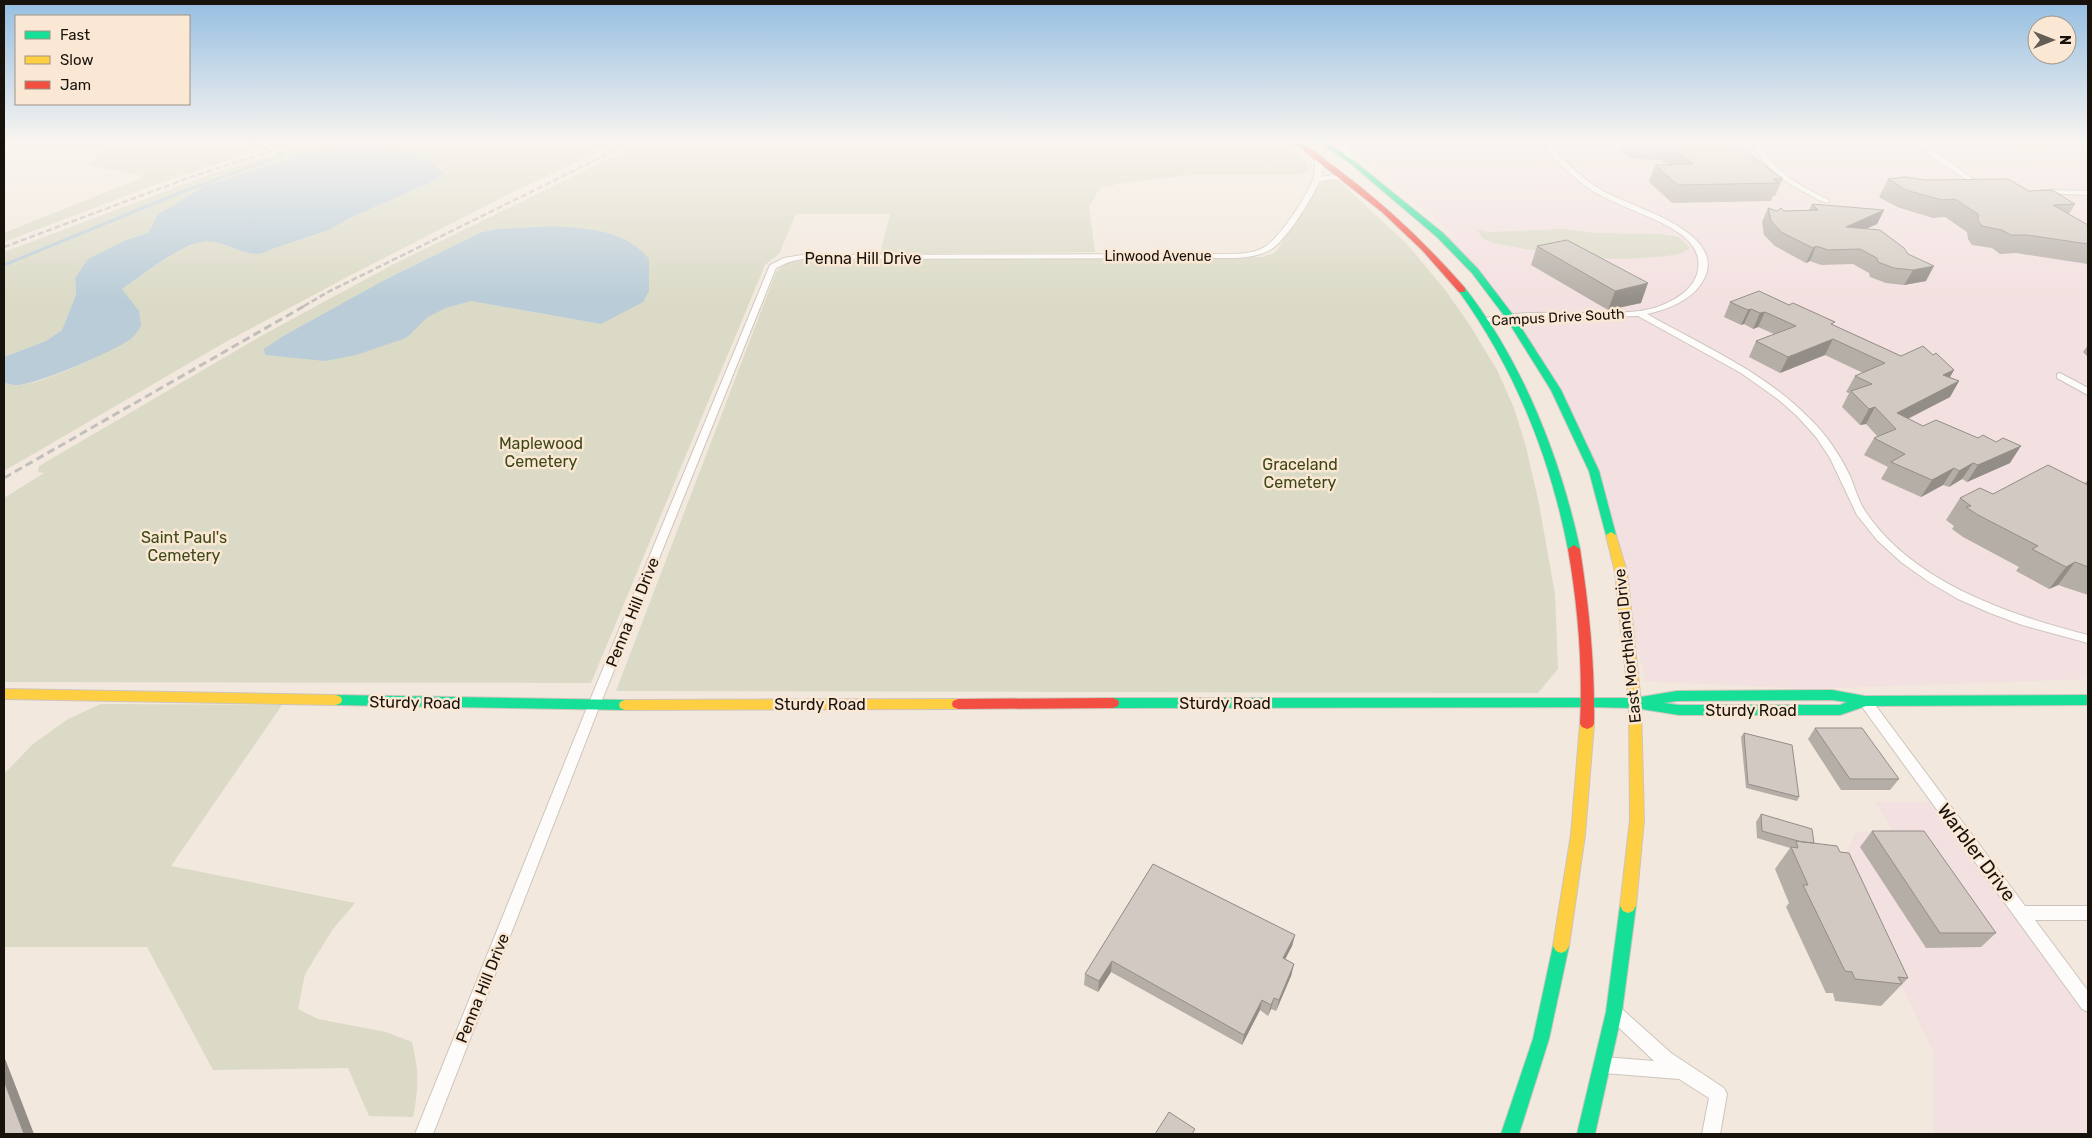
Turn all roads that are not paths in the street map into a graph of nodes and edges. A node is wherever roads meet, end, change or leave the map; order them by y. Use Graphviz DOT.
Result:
graph roads {
  1 [pos="1307,195"];
  2 [pos="1368,195"];
  3 [pos="1392,195"];
  4 [pos="1608,195"];
  5 [pos="1815,195"];
  6 [pos="1827,201"];
  7 [pos="961,257"];
  8 [pos="1640,313"];
  9 [pos="1484,321"];
  10 [pos="1513,321"];
  11 [pos="2060,376"];
  12 [pos="2088,392"];
  13 [pos="2088,639"];
  14 [pos="4,694"];
  15 [pos="2088,700"];
  16 [pos="1865,701"];
  17 [pos="1588,702"];
  18 [pos="1636,703"];
  19 [pos="594,705"];
  20 [pos="2022,913"];
  21 [pos="2088,913"];
  22 [pos="2088,1004"];
  23 [pos="1614,1012"];
  24 [pos="1602,1065"];
  25 [pos="1680,1071"];
  26 [pos="424,1134"];
  27 [pos="1510,1134"];
  28 [pos="1586,1134"];
  29 [pos="1711,1134"];
  1 -- 7 [label="street, Linwood Avenue"];
  2 -- 9 [label="main road"];
  3 -- 10 [label="main road, East Morthland Drive"];
  4 -- 8 [label="street, Campus Drive South"];
  5 -- 6 [label="street"];
  7 -- 19 [label="street, Penna Hill Drive"];
  8 -- 10 [label="street, Campus Drive South"];
  8 -- 13 [label="street"];
  9 -- 10 [label="street, Campus Drive South"];
  9 -- 17 [label="main road"];
  10 -- 18 [label="main road, East Morthland Drive"];
  11 -- 12 [label="street"];
  14 -- 19 [label="main road, Sturdy Road"];
  15 -- 16 [label="main road, Sturdy Road"];
  16 -- 18 [label="main road, Sturdy Road"];
  16 -- 20 [label="street, Warbler Drive"];
  17 -- 18 [label="main road, Sturdy Road"];
  17 -- 19 [label="main road, Sturdy Road"];
  17 -- 27 [label="main road"];
  18 -- 23 [label="main road, East Morthland Drive"];
  19 -- 26 [label="street, Penna Hill Drive"];
  20 -- 21 [label="street"];
  20 -- 22 [label="street, Warbler Drive"];
  23 -- 24 [label="main road, East Morthland Drive"];
  23 -- 25 [label="street"];
  24 -- 25 [label="street"];
  24 -- 28 [label="main road, East Morthland Drive"];
  25 -- 29 [label="street"];
}
